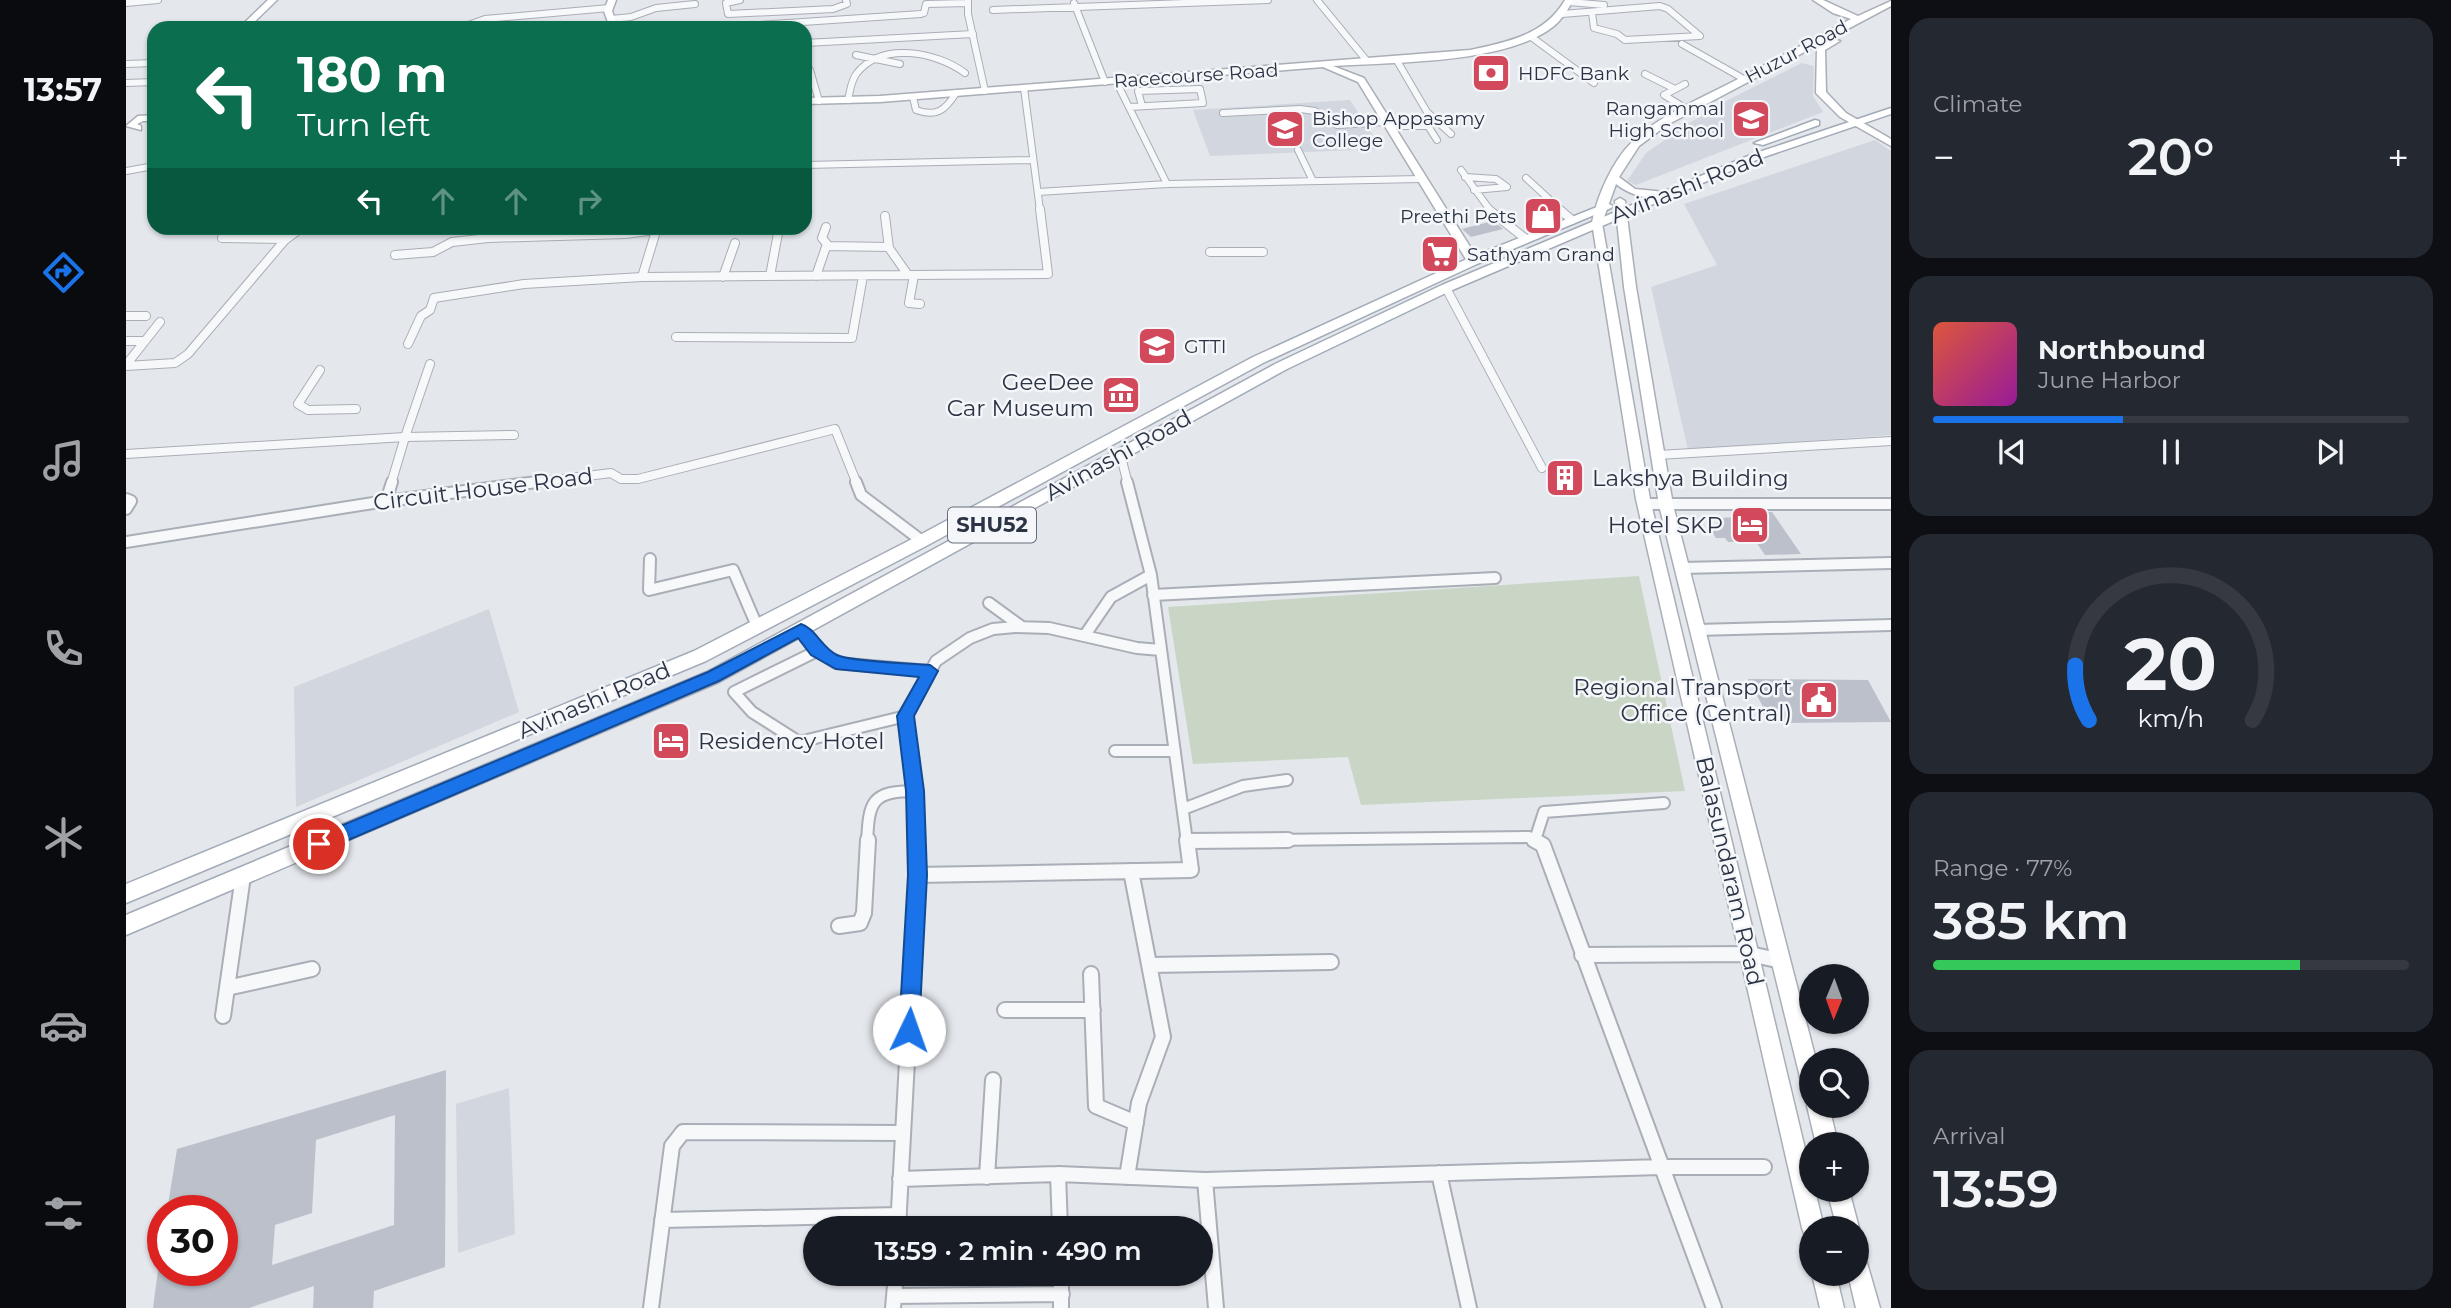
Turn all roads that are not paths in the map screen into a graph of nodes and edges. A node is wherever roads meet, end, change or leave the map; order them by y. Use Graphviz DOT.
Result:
graph roads {
  1 [pos="158,0"];
  2 [pos="273,0"];
  3 [pos="284,0"];
  4 [pos="740,0"];
  5 [pos="809,0"];
  6 [pos="846,0"];
  7 [pos="1268,0"];
  8 [pos="1317,0"];
  9 [pos="1661,0"];
  10 [pos="1817,0"];
  11 [pos="968,1"];
  12 [pos="1196,1"];
  13 [pos="1569,1"];
  14 [pos="129,2"];
  15 [pos="1593,2"];
  16 [pos="1075,3"];
  17 [pos="611,4"];
  18 [pos="695,4"];
  19 [pos="1891,4"];
  20 [pos="993,9"];
  21 [pos="811,11"];
  22 [pos="1836,11"];
  23 [pos="1891,12"];
  24 [pos="1592,13"];
  25 [pos="1562,14"];
  26 [pos="874,17"];
  27 [pos="1869,18"];
  28 [pos="1853,20"];
  29 [pos="250,21"];
  30 [pos="262,21"];
  31 [pos="479,21"];
  32 [pos="620,21"];
  33 [pos="812,21"];
  34 [pos="973,34"];
  35 [pos="1530,36"];
  36 [pos="875,39"];
  37 [pos="812,43"];
  38 [pos="1682,44"];
  39 [pos="1810,44"];
  40 [pos="1823,48"];
  41 [pos="856,55"];
  42 [pos="1396,59"];
  43 [pos="878,60"];
  44 [pos="1367,61"];
  45 [pos="147,63"];
  46 [pos="126,64"];
  47 [pos="900,64"];
  48 [pos="1323,65"];
  49 [pos="965,73"];
  50 [pos="1646,74"];
  51 [pos="812,77"];
  52 [pos="1744,79"];
  53 [pos="1362,80"];
  54 [pos="1116,81"];
  55 [pos="147,82"];
  56 [pos="1105,82"];
  57 [pos="126,83"];
  58 [pos="1594,83"];
  59 [pos="1685,84"];
  60 [pos="1024,88"];
  61 [pos="1675,89"];
  62 [pos="985,91"];
  63 [pos="956,93"];
  64 [pos="913,97"];
  65 [pos="848,100"];
  66 [pos="812,101"];
  67 [pos="819,101"];
  68 [pos="1891,101"];
  69 [pos="1142,106"];
  70 [pos="1129,107"];
  71 [pos="1688,110"];
  72 [pos="1891,111"];
  73 [pos="1223,113"];
  74 [pos="147,114"];
  75 [pos="1850,118"];
  76 [pos="1388,124"];
  77 [pos="132,126"];
  78 [pos="1451,134"];
  79 [pos="126,137"];
  80 [pos="1437,140"];
  81 [pos="1891,143"];
  82 [pos="1298,150"];
  83 [pos="1032,160"];
  84 [pos="812,165"];
  85 [pos="147,168"];
  86 [pos="126,172"];
  87 [pos="1526,177"];
  88 [pos="1421,179"];
  89 [pos="1615,179"];
  90 [pos="1313,181"];
  91 [pos="1167,184"];
  92 [pos="1474,191"];
  93 [pos="1038,192"];
  94 [pos="1638,194"];
  95 [pos="1665,195"];
  96 [pos="1620,207"];
  97 [pos="885,216"];
  98 [pos="1598,216"];
  99 [pos="1572,220"];
  100 [pos="826,228"];
  101 [pos="291,235"];
  102 [pos="591,235"];
  103 [pos="655,235"];
  104 [pos="778,235"];
  105 [pos="222,239"];
  106 [pos="286,239"];
  107 [pos="1526,239"];
  108 [pos="734,243"];
  109 [pos="827,246"];
  110 [pos="889,247"];
  111 [pos="1210,252"];
  112 [pos="1263,252"];
  113 [pos="395,255"];
  114 [pos="1473,261"];
  115 [pos="911,275"];
  116 [pos="770,276"];
  117 [pos="816,276"];
  118 [pos="863,276"];
  119 [pos="642,277"];
  120 [pos="723,277"];
  121 [pos="1446,288"];
  122 [pos="920,304"];
  123 [pos="126,316"];
  124 [pos="146,316"];
  125 [pos="160,323"];
  126 [pos="676,337"];
  127 [pos="126,341"];
  128 [pos="145,341"];
  129 [pos="408,344"];
  130 [pos="430,364"];
  131 [pos="126,365"];
  132 [pos="320,370"];
  133 [pos="356,409"];
  134 [pos="514,435"];
  135 [pos="405,437"];
  136 [pos="1891,441"];
  137 [pos="1120,453"];
  138 [pos="126,454"];
  139 [pos="1658,455"];
  140 [pos="1542,468"];
  141 [pos="126,499"];
  142 [pos="386,501"];
  143 [pos="1644,504"];
  144 [pos="1891,504"];
  145 [pos="1666,505"];
  146 [pos="126,509"];
  147 [pos="922,541"];
  148 [pos="126,542"];
  149 [pos="650,559"];
  150 [pos="1891,563"];
  151 [pos="1681,568"];
  152 [pos="1151,575"];
  153 [pos="1495,578"];
  154 [pos="1153,595"];
  155 [pos="989,603"];
  156 [pos="1891,625"];
  157 [pos="757,626"];
  158 [pos="1022,627"];
  159 [pos="801,630"];
  160 [pos="1697,630"];
  161 [pos="1085,635"];
  162 [pos="1161,650"];
  163 [pos="817,651"];
  164 [pos="1680,664"];
  165 [pos="1707,667"];
  166 [pos="930,671"];
  167 [pos="906,716"];
  168 [pos="1115,751"];
  169 [pos="1175,751"];
  170 [pos="1287,780"];
  171 [pos="915,791"];
  172 [pos="1664,803"];
  173 [pos="1183,809"];
  174 [pos="1535,840"];
  175 [pos="1188,841"];
  176 [pos="1131,871"];
  177 [pos="917,875"];
  178 [pos="243,876"];
  179 [pos="126,894"];
  180 [pos="126,925"];
  181 [pos="839,926"];
  182 [pos="1750,954"];
  183 [pos="1582,955"];
  184 [pos="1781,961"];
  185 [pos="1331,962"];
  186 [pos="1149,965"];
  187 [pos="312,969"];
  188 [pos="1091,974"];
  189 [pos="227,988"];
  190 [pos="1005,1010"];
  191 [pos="1093,1010"];
  192 [pos="223,1016"];
  193 [pos="1803,1048"];
  194 [pos="993,1080"];
  195 [pos="1136,1124"];
  196 [pos="903,1133"];
  197 [pos="1661,1167"];
  198 [pos="1764,1167"];
  199 [pos="1439,1173"];
  200 [pos="1058,1174"];
  201 [pos="987,1177"];
  202 [pos="1128,1177"];
  203 [pos="900,1180"];
  204 [pos="1205,1180"];
  205 [pos="898,1216"];
  206 [pos="1060,1216"];
  207 [pos="1810,1216"];
  208 [pos="662,1220"];
  209 [pos="803,1221"];
  210 [pos="1827,1286"];
  211 [pos="1862,1286"];
  212 [pos="1061,1301"];
  213 [pos="894,1302"];
  214 [pos="651,1308"];
  215 [pos="1216,1308"];
  216 [pos="1469,1308"];
  217 [pos="1714,1308"];
  218 [pos="1832,1308"];
  219 [pos="1868,1308"];
  1 -- 14 [label="street"];
  2 -- 29 [label="main road"];
  3 -- 30 [label="main road"];
  4 -- 21 [label="street"];
  5 -- 21 [label="street"];
  6 -- 21 [label="street"];
  7 -- 12 [label="street"];
  8 -- 44 [label="street"];
  9 -- 15 [label="street"];
  10 -- 22 [label="main road"];
  11 -- 26 [label="street"];
  11 -- 34 [label="street"];
  12 -- 16 [label="street"];
  13 -- 15 [label="street"];
  13 -- 25 [label="main road, Racecourse Road"];
  16 -- 20 [label="street"];
  16 -- 56 [label="street"];
  17 -- 31 [label="street"];
  18 -- 32 [label="street"];
  19 -- 27 [label="main road, Huzur Road"];
  22 -- 27 [label="main road"];
  22 -- 28 [label="main road"];
  23 -- 27 [label="main road, Huzur Road"];
  24 -- 24 [label="street"];
  24 -- 25 [label="street"];
  25 -- 35 [label="main road, Racecourse Road"];
  26 -- 33 [label="street"];
  26 -- 36 [label="street"];
  27 -- 28 [label="main road"];
  27 -- 40 [label="main road, Huzur Road"];
  28 -- 39 [label="main road, Huzur Road"];
  34 -- 36 [label="street"];
  34 -- 62 [label="street"];
  35 -- 42 [label="main road, Racecourse Road"];
  35 -- 58 [label="street"];
  36 -- 37 [label="street"];
  38 -- 52 [label="street"];
  39 -- 40 [label="main road"];
  39 -- 52 [label="main road, Huzur Road"];
  40 -- 75 [label="main road"];
  41 -- 43 [label="street"];
  42 -- 44 [label="main road, Racecourse Road"];
  42 -- 78 [label="street"];
  43 -- 47 [label="street"];
  43 -- 49 [label="street"];
  43 -- 65 [label="street"];
  44 -- 48 [label="main road, Racecourse Road"];
  44 -- 53 [label="main road"];
  45 -- 46 [label="street"];
  48 -- 53 [label="main road"];
  48 -- 54 [label="main road, Racecourse Road"];
  50 -- 61 [label="street"];
  51 -- 67 [label="street"];
  52 -- 71 [label="main road, Huzur Road"];
  53 -- 76 [label="main road"];
  54 -- 56 [label="main road, Racecourse Road"];
  54 -- 70 [label="street"];
  55 -- 57 [label="street"];
  56 -- 60 [label="main road, Racecourse Road"];
  59 -- 61 [label="street"];
  60 -- 62 [label="main road, Racecourse Road"];
  60 -- 83 [label="street"];
  61 -- 71 [label="street"];
  62 -- 63 [label="main road, Racecourse Road"];
  63 -- 64 [label="main road, Racecourse Road"];
  63 -- 64 [label="street"];
  64 -- 65 [label="main road, Racecourse Road"];
  65 -- 67 [label="main road, Racecourse Road"];
  66 -- 67 [label="main road, Racecourse Road"];
  68 -- 75 [label="main road, Avinashi Road / SHU52"];
  69 -- 69 [label="street"];
  69 -- 70 [label="street"];
  70 -- 91 [label="street"];
  71 -- 89 [label="main road, Huzur Road"];
  72 -- 75 [label="main road, Avinashi Road / SHU52"];
  73 -- 76 [label="street"];
  74 -- 77 [label="main road"];
  75 -- 81 [label="main road"];
  75 -- 94 [label="main road, Avinashi Road / SHU52"];
  75 -- 95 [label="main road, Avinashi Road / SHU52"];
  76 -- 80 [label="street"];
  76 -- 88 [label="main road"];
  77 -- 79 [label="main road"];
  82 -- 90 [label="street"];
  83 -- 84 [label="street"];
  83 -- 93 [label="street"];
  85 -- 86 [label="street"];
  87 -- 99 [label="street"];
  88 -- 90 [label="street"];
  88 -- 114 [label="main road"];
  89 -- 94 [label="main road"];
  89 -- 98 [label="main road, Huzur Road"];
  90 -- 91 [label="street"];
  91 -- 93 [label="street"];
  92 -- 92 [label="street"];
  92 -- 107 [label="street"];
  93 -- 115 [label="street"];
  94 -- 95 [label="main road"];
  94 -- 96 [label="main road, Avinashi Road / SHU52"];
  95 -- 96 [label="main road, Avinashi Road / SHU52"];
  96 -- 98 [label="main road, Avinashi Road / SHU52"];
  96 -- 139 [label="main road, Balasundaram Road"];
  97 -- 110 [label="street"];
  98 -- 99 [label="main road, Avinashi Road / SHU52"];
  98 -- 121 [label="main road, Avinashi Road / SHU52"];
  98 -- 143 [label="main road, Balasundaram Road"];
  99 -- 107 [label="main road, Avinashi Road / SHU52"];
  100 -- 109 [label="street"];
  101 -- 106 [label="street"];
  102 -- 113 [label="street"];
  103 -- 119 [label="street"];
  104 -- 116 [label="street"];
  105 -- 106 [label="street"];
  106 -- 131 [label="street"];
  107 -- 114 [label="main road, Avinashi Road / SHU52"];
  108 -- 120 [label="street"];
  109 -- 110 [label="street"];
  109 -- 117 [label="street"];
  110 -- 115 [label="street"];
  111 -- 112 [label="street"];
  114 -- 147 [label="main road, Avinashi Road / SHU52"];
  115 -- 118 [label="street"];
  115 -- 122 [label="street"];
  116 -- 117 [label="street"];
  116 -- 120 [label="street"];
  117 -- 118 [label="street"];
  118 -- 126 [label="street"];
  119 -- 120 [label="street"];
  119 -- 129 [label="street"];
  121 -- 137 [label="main road, Avinashi Road / SHU52"];
  121 -- 140 [label="street"];
  123 -- 124 [label="street"];
  125 -- 128 [label="street"];
  127 -- 128 [label="street"];
  128 -- 131 [label="street"];
  130 -- 135 [label="street"];
  132 -- 133 [label="street"];
  134 -- 135 [label="street"];
  135 -- 138 [label="street"];
  135 -- 142 [label="street"];
  136 -- 139 [label="street"];
  137 -- 152 [label="street"];
  137 -- 159 [label="main road, Avinashi Road / SHU52"];
  139 -- 145 [label="main road, Balasundaram Road"];
  141 -- 146 [label="street"];
  142 -- 147 [label="street, Circuit House Road"];
  142 -- 148 [label="street, Circuit House Road"];
  143 -- 145 [label="street"];
  143 -- 164 [label="main road, Balasundaram Road"];
  144 -- 145 [label="street"];
  145 -- 151 [label="main road, Balasundaram Road"];
  147 -- 157 [label="main road, Avinashi Road / SHU52"];
  149 -- 157 [label="street"];
  150 -- 151 [label="street"];
  151 -- 160 [label="main road, Balasundaram Road"];
  152 -- 154 [label="street"];
  152 -- 161 [label="street"];
  153 -- 154 [label="street"];
  154 -- 162 [label="street"];
  155 -- 158 [label="street"];
  156 -- 160 [label="street"];
  157 -- 179 [label="main road, Avinashi Road / SHU52"];
  158 -- 161 [label="street"];
  158 -- 166 [label="street"];
  159 -- 163 [label="street"];
  159 -- 178 [label="main road, Avinashi Road / SHU52"];
  160 -- 165 [label="main road, Balasundaram Road"];
  161 -- 162 [label="street"];
  162 -- 169 [label="street"];
  163 -- 166 [label="street"];
  163 -- 167 [label="street"];
  164 -- 165 [label="main road"];
  164 -- 182 [label="main road, Balasundaram Road"];
  165 -- 184 [label="main road, Balasundaram Road"];
  166 -- 167 [label="street"];
  167 -- 171 [label="street"];
  168 -- 169 [label="street"];
  169 -- 173 [label="street"];
  170 -- 173 [label="street"];
  171 -- 177 [label="street"];
  171 -- 181 [label="street"];
  172 -- 174 [label="street"];
  173 -- 175 [label="street"];
  174 -- 175 [label="street"];
  174 -- 183 [label="street"];
  175 -- 176 [label="street"];
  176 -- 177 [label="street"];
  176 -- 186 [label="street"];
  177 -- 196 [label="street"];
  178 -- 180 [label="main road, Avinashi Road / SHU52"];
  178 -- 189 [label="street"];
  182 -- 183 [label="street"];
  182 -- 184 [label="street"];
  182 -- 207 [label="main road, Balasundaram Road"];
  183 -- 197 [label="street"];
  184 -- 193 [label="main road, Balasundaram Road"];
  185 -- 186 [label="street"];
  186 -- 195 [label="street"];
  187 -- 189 [label="street"];
  188 -- 191 [label="street"];
  189 -- 192 [label="street"];
  190 -- 191 [label="street"];
  191 -- 195 [label="street"];
  194 -- 201 [label="street"];
  195 -- 202 [label="street"];
  196 -- 203 [label="street"];
  196 -- 208 [label="street"];
  197 -- 198 [label="street"];
  197 -- 199 [label="street"];
  197 -- 217 [label="street"];
  199 -- 204 [label="street"];
  199 -- 216 [label="street"];
  200 -- 201 [label="street"];
  200 -- 202 [label="street"];
  200 -- 206 [label="street"];
  201 -- 203 [label="street"];
  202 -- 204 [label="street"];
  203 -- 205 [label="street"];
  204 -- 215 [label="street"];
  208 -- 209 [label="street"];
  208 -- 214 [label="street"];
  210 -- 218 [label="main road"];
  211 -- 219 [label="main road"];
  212 -- 213 [label="street"];
}
